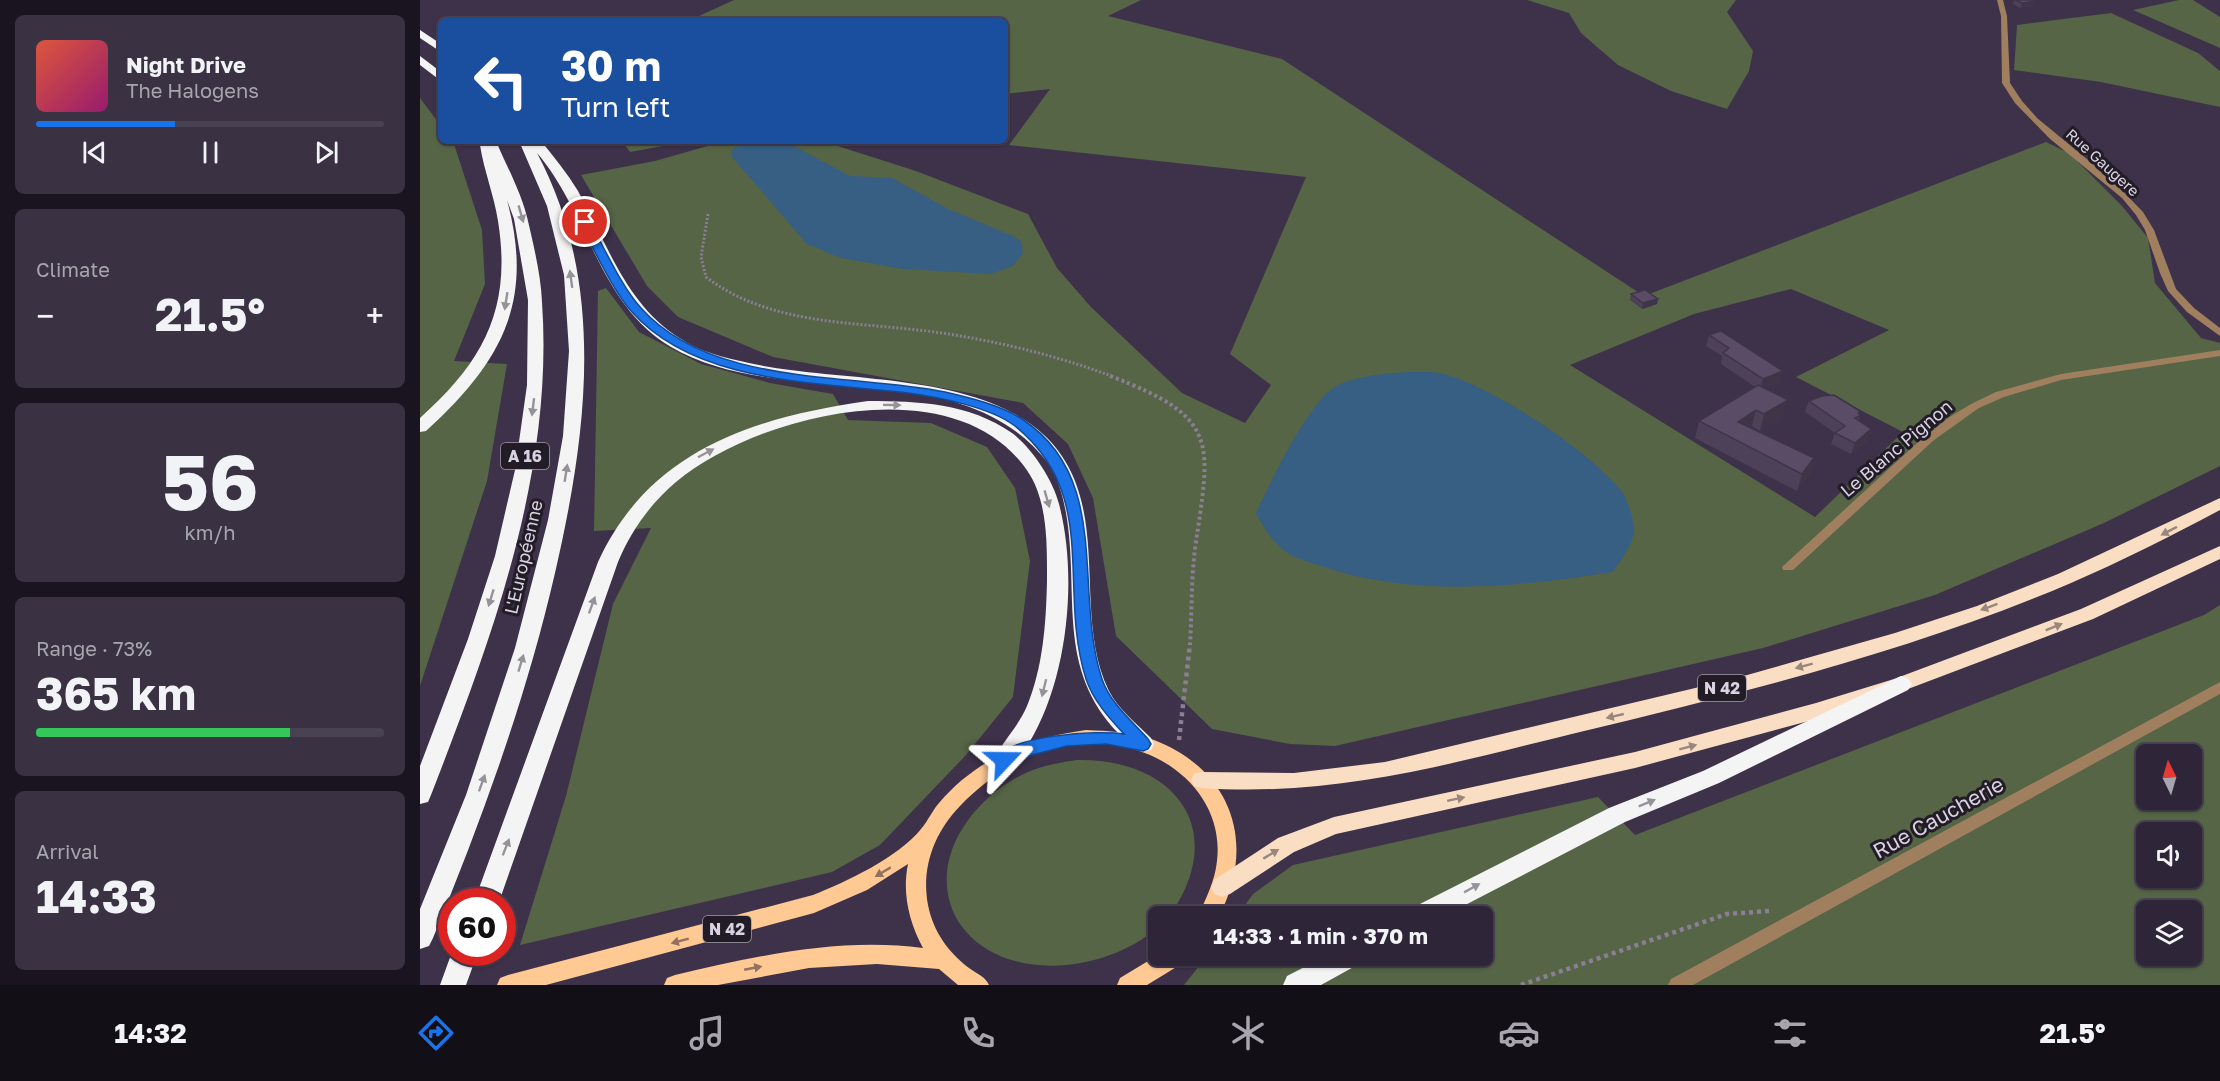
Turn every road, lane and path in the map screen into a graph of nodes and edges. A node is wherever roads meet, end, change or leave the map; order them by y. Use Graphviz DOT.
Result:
graph roads {
  1 [pos="2000,0"];
  2 [pos="420,33"];
  3 [pos="438,47"];
  4 [pos="420,58"];
  5 [pos="438,75"];
  6 [pos="486,144"];
  7 [pos="491,144"];
  8 [pos="526,144"];
  9 [pos="537,144"];
  10 [pos="2220,333"];
  11 [pos="2220,353"];
  12 [pos="420,427"];
  13 [pos="2220,503"];
  14 [pos="2220,552"];
  15 [pos="1788,567"];
  16 [pos="1901,684"];
  17 [pos="2220,687"];
  18 [pos="1143,744"];
  19 [pos="1004,760"];
  20 [pos="1201,780"];
  21 [pos="420,795"];
  22 [pos="928,835"];
  23 [pos="1222,887"];
  24 [pos="491,888"];
  25 [pos="1213,906"];
  26 [pos="1440,906"];
  27 [pos="1795,919"];
  28 [pos="425,927"];
  29 [pos="944,960"];
  30 [pos="460,966"];
  31 [pos="1159,966"];
  32 [pos="1331,966"];
  33 [pos="975,984"];
  34 [pos="453,985"];
  35 [pos="508,985"];
  36 [pos="675,985"];
  37 [pos="1128,985"];
  38 [pos="1296,985"];
  39 [pos="1521,985"];
  40 [pos="1677,985"];
  1 -- 10 [label="street, Rue Gaugere"];
  2 -- 3 [label="highway"];
  4 -- 5 [label="highway"];
  6 -- 12 [label="highway, one-way"];
  7 -- 21 [label="highway, L'Européenne / A 16, one-way"];
  28 -- 8 [label="highway, L'Européenne / A 16, one-way"];
  9 -- 18 [label="highway"];
  11 -- 15 [label="street, Le Blanc Pignon"];
  13 -- 20 [label="highway, N 42, one-way"];
  16 -- 14 [label="highway, one-way"];
  23 -- 16 [label="highway, one-way"];
  26 -- 16 [label="highway, one-way"];
  17 -- 27 [label="street, Rue Caucherie"];
  18 -- 19 [label="main road"];
  18 -- 20 [label="main road"];
  19 -- 22 [label="main road"];
  24 -- 19 [label="highway, one-way"];
  20 -- 23 [label="main road"];
  22 -- 29 [label="main road"];
  22 -- 35 [label="main road, N 42, one-way"];
  23 -- 25 [label="main road"];
  27 -- 39 [label="path"];
  27 -- 40 [label="street, Rue Caucherie"];
  29 -- 33 [label="main road"];
  36 -- 29 [label="main road, N 42, one-way"];
  30 -- 34 [label="highway"];
  31 -- 37 [label="main road"];
  32 -- 38 [label="highway"];
}
